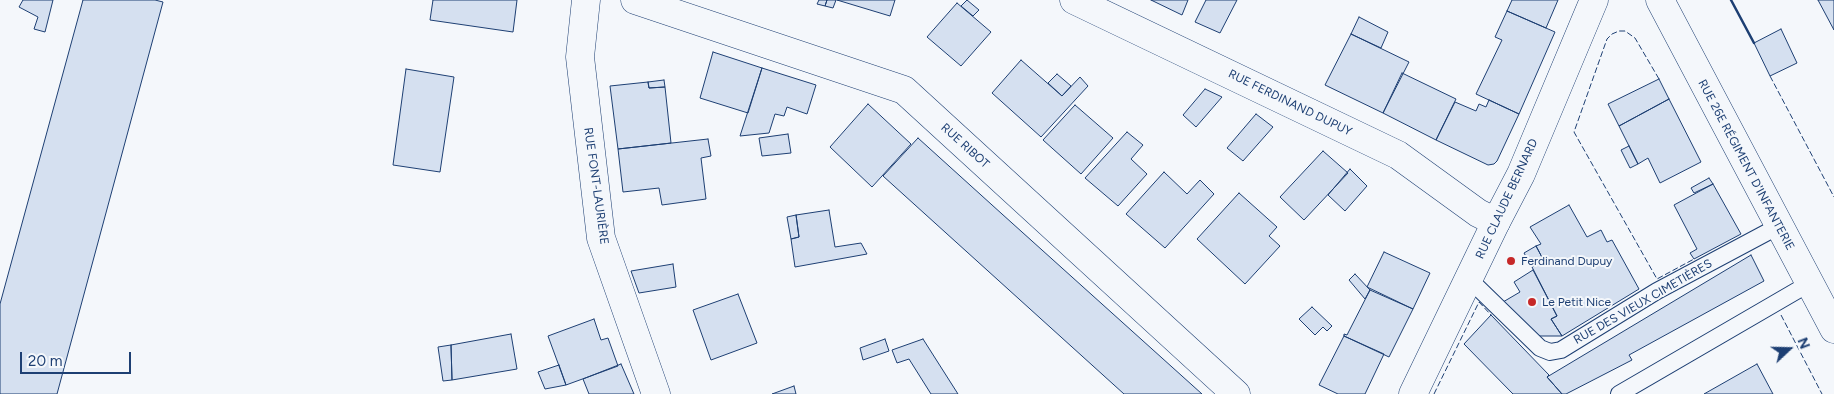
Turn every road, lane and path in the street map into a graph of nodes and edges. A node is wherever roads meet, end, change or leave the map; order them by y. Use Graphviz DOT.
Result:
graph roads {
  1 [pos="586,0"];
  2 [pos="635,0"];
  3 [pos="1076,0"];
  4 [pos="1594,0"];
  5 [pos="1660,0"];
  6 [pos="1496,222"];
  7 [pos="1779,226"];
  8 [pos="1469,279"];
  9 [pos="1810,283"];
  10 [pos="1834,329"];
  11 [pos="656,394"];
  12 [pos="1236,394"];
  13 [pos="1413,394"];
  14 [pos="1619,394"];
  1 -- 11 [label="street, RUE FONT-LAURIÈRE"];
  2 -- 12 [label="street, RUE RIBOT"];
  3 -- 6 [label="street, RUE FERDINAND DUPUY"];
  4 -- 6 [label="street, RUE CLAUDE BERNARD"];
  5 -- 7 [label="street, RUE 26E RÉGIMENT D'INFANTERIE"];
  6 -- 8 [label="street, RUE CLAUDE BERNARD"];
  7 -- 8 [label="lane, RUE DES VIEUX CIMETIÈRES"];
  7 -- 9 [label="street, RUE 26E RÉGIMENT D'INFANTERIE"];
  8 -- 13 [label="street, RUE CLAUDE BERNARD"];
  9 -- 10 [label="street, RUE 26E RÉGIMENT D'INFANTERIE"];
  9 -- 14 [label="lane"];
}
